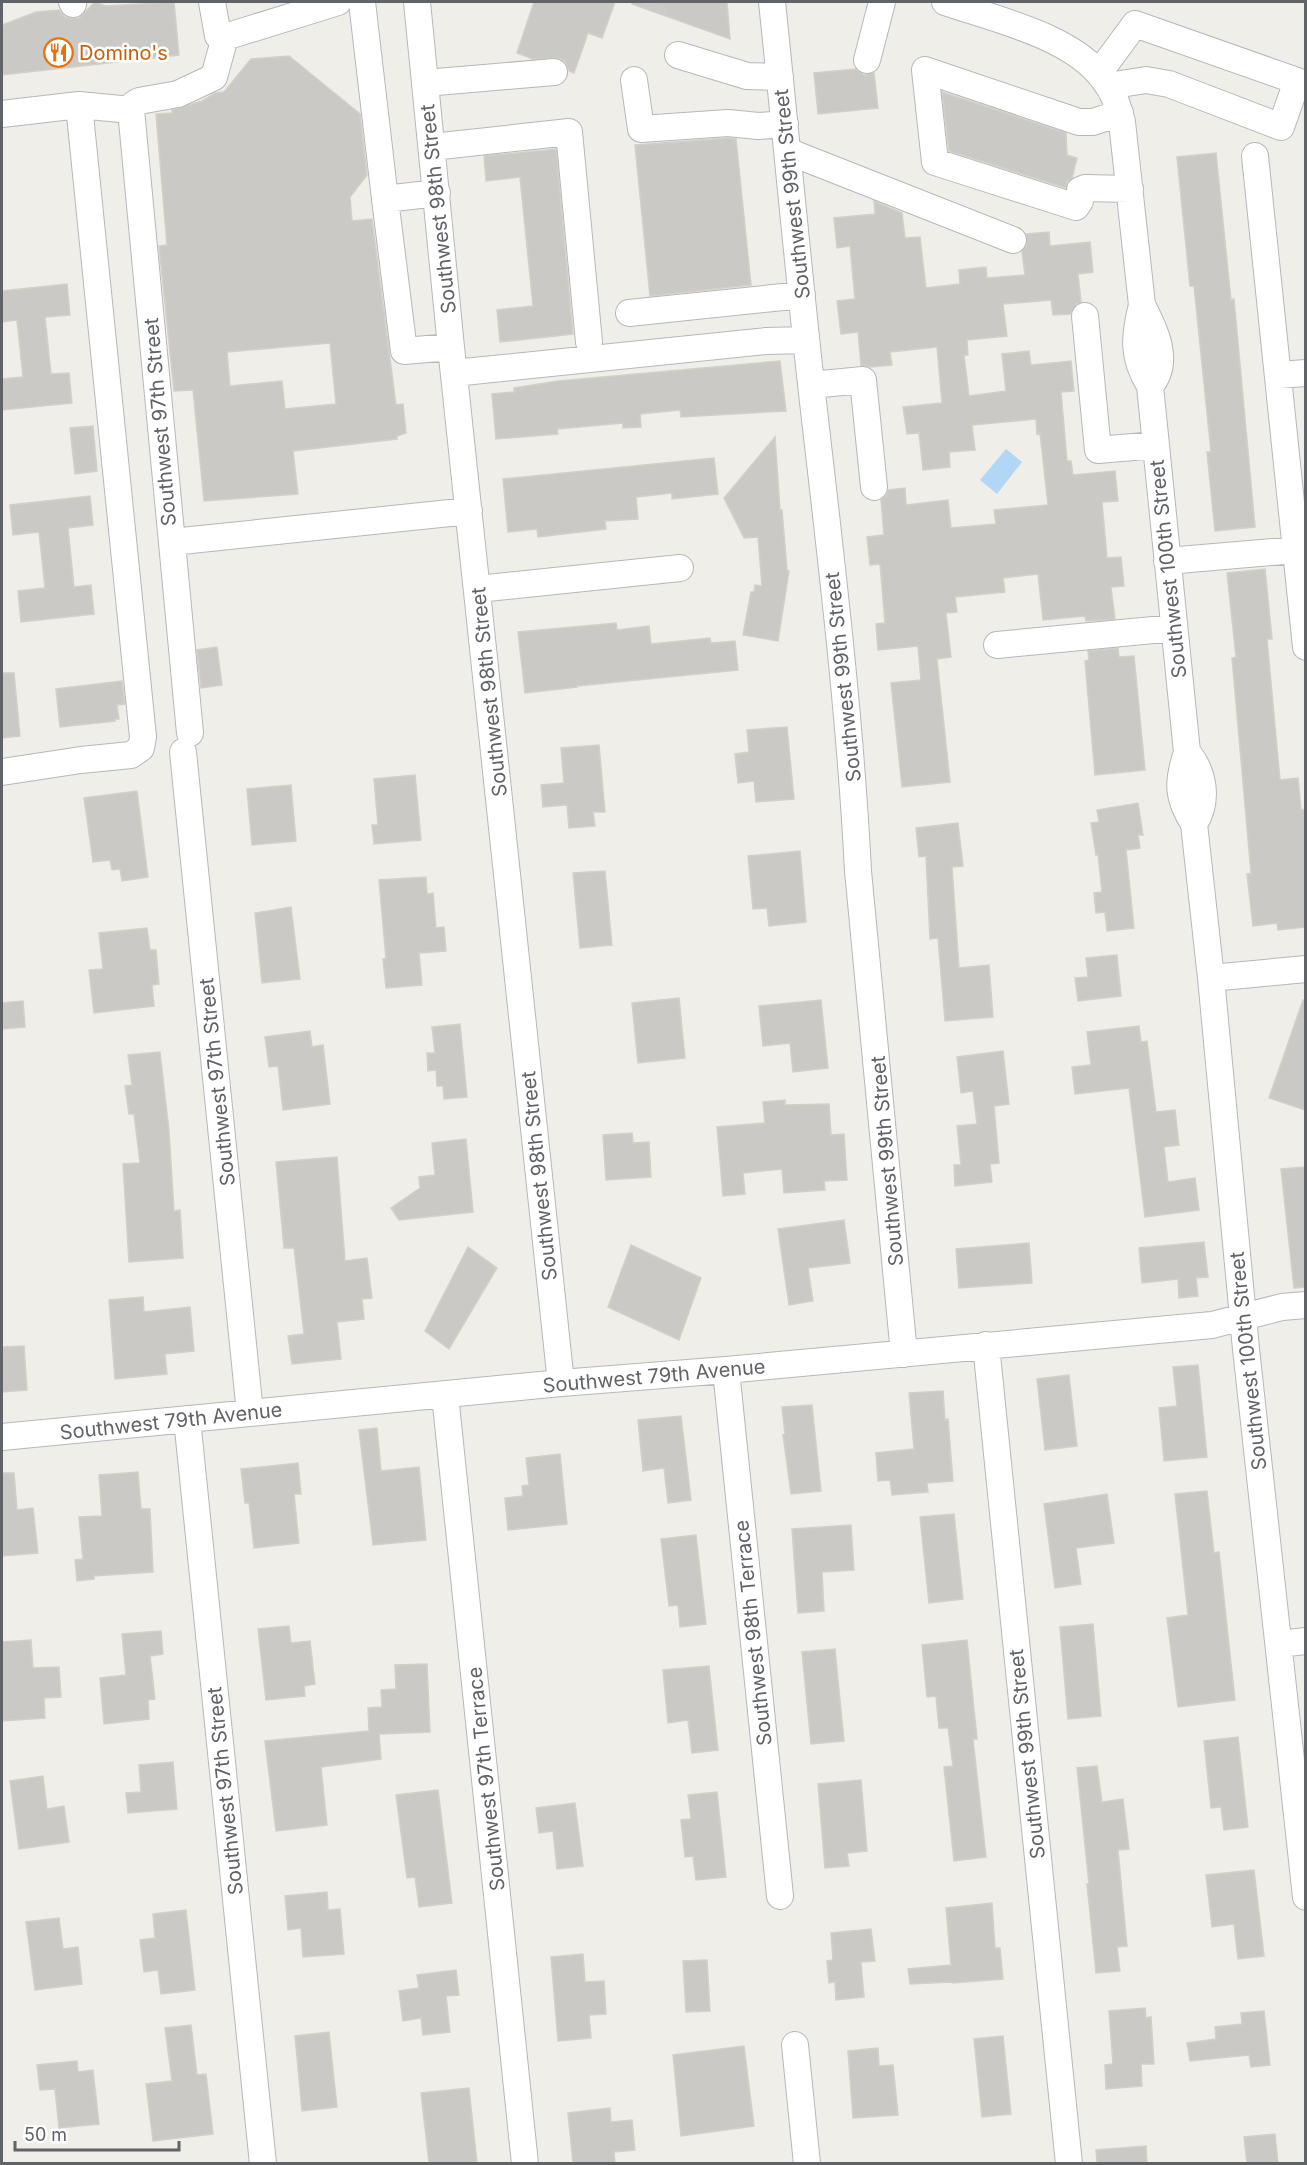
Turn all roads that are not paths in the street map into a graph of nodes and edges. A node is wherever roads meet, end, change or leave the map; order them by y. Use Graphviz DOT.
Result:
graph roads {
  1 [pos="212,2"];
  2 [pos="338,2"];
  3 [pos="362,2"];
  4 [pos="417,2"];
  5 [pos="772,2"];
  6 [pos="882,2"];
  7 [pos="945,2"];
  8 [pos="225,37"];
  9 [pos="678,55"];
  10 [pos="867,60"];
  11 [pos="554,72"];
  12 [pos="780,77"];
  13 [pos="1104,79"];
  14 [pos="634,80"];
  15 [pos="425,83"];
  16 [pos="79,105"];
  17 [pos="131,110"];
  18 [pos="1120,113"];
  19 [pos="2,114"];
  20 [pos="784,124"];
  21 [pos="432,147"];
  22 [pos="787,151"];
  23 [pos="1255,156"];
  24 [pos="1130,189"];
  25 [pos="437,193"];
  26 [pos="385,199"];
  27 [pos="1013,240"];
  28 [pos="802,295"];
  29 [pos="629,313"];
  30 [pos="1085,316"];
  31 [pos="806,340"];
  32 [pos="589,342"];
  33 [pos="452,348"];
  34 [pos="454,373"];
  35 [pos="1305,373"];
  36 [pos="1279,375"];
  37 [pos="811,385"];
  38 [pos="1156,445"];
  39 [pos="874,487"];
  40 [pos="469,511"];
  41 [pos="172,542"];
  42 [pos="1301,549"];
  43 [pos="1167,561"];
  44 [pos="680,568"];
  45 [pos="478,589"];
  46 [pos="1174,628"];
  47 [pos="997,645"];
  48 [pos="1305,647"];
  49 [pos="2,772"];
  50 [pos="1305,969"];
  51 [pos="1211,978"];
  52 [pos="1305,1305"];
  53 [pos="1243,1317"];
  54 [pos="986,1345"];
  55 [pos="904,1354"];
  56 [pos="726,1370"];
  57 [pos="561,1383"];
  58 [pos="445,1395"];
  59 [pos="250,1413"];
  60 [pos="187,1419"];
  61 [pos="2,1437"];
  62 [pos="1305,1641"];
  63 [pos="1279,1644"];
  64 [pos="780,1896"];
  65 [pos="1305,1897"];
  66 [pos="795,2045"];
  67 [pos="263,2163"];
  68 [pos="525,2163"];
  69 [pos="807,2163"];
  70 [pos="1069,2163"];
  1 -- 8 [label="street"];
  2 -- 8 [label="street"];
  3 -- 26 [label="street"];
  4 -- 15 [label="street, Southwest 98th Street"];
  5 -- 12 [label="street, Southwest 99th Street"];
  6 -- 10 [label="street"];
  7 -- 13 [label="street"];
  8 -- 17 [label="street"];
  9 -- 12 [label="street"];
  11 -- 15 [label="street"];
  12 -- 20 [label="street, Southwest 99th Street"];
  13 -- 13 [label="street"];
  13 -- 18 [label="street, Southwest 100th Street"];
  14 -- 20 [label="street"];
  15 -- 21 [label="street, Southwest 98th Street"];
  16 -- 17 [label="street"];
  16 -- 19 [label="street"];
  16 -- 49 [label="street"];
  17 -- 41 [label="street, Southwest 97th Street"];
  18 -- 24 [label="street, Southwest 100th Street"];
  18 -- 24 [label="street"];
  20 -- 22 [label="street, Southwest 99th Street"];
  21 -- 25 [label="street, Southwest 98th Street"];
  21 -- 32 [label="street"];
  22 -- 27 [label="street"];
  22 -- 28 [label="street, Southwest 99th Street"];
  23 -- 36 [label="street"];
  24 -- 38 [label="street, Southwest 100th Street"];
  25 -- 26 [label="street"];
  25 -- 33 [label="street, Southwest 98th Street"];
  26 -- 33 [label="street"];
  28 -- 29 [label="street"];
  28 -- 31 [label="street, Southwest 99th Street"];
  30 -- 38 [label="street"];
  31 -- 34 [label="street"];
  31 -- 37 [label="street, Southwest 99th Street"];
  33 -- 34 [label="street, Southwest 98th Street"];
  34 -- 40 [label="street, Southwest 98th Street"];
  35 -- 36 [label="street"];
  36 -- 42 [label="street"];
  37 -- 39 [label="street"];
  37 -- 55 [label="street, Southwest 99th Street"];
  38 -- 43 [label="street, Southwest 100th Street"];
  40 -- 41 [label="street"];
  40 -- 45 [label="street, Southwest 98th Street"];
  41 -- 59 [label="street, Southwest 97th Street"];
  42 -- 43 [label="street"];
  42 -- 48 [label="street"];
  43 -- 46 [label="street, Southwest 100th Street"];
  44 -- 45 [label="street"];
  45 -- 57 [label="street, Southwest 98th Street"];
  46 -- 47 [label="street"];
  46 -- 51 [label="street, Southwest 100th Street"];
  50 -- 51 [label="street"];
  51 -- 53 [label="street, Southwest 100th Street"];
  52 -- 53 [label="street, Southwest 79th Avenue"];
  53 -- 54 [label="street, Southwest 79th Avenue"];
  53 -- 63 [label="street, Southwest 100th Street"];
  54 -- 55 [label="street, Southwest 79th Avenue"];
  54 -- 70 [label="street, Southwest 99th Street"];
  55 -- 56 [label="street, Southwest 79th Avenue"];
  56 -- 57 [label="street, Southwest 79th Avenue"];
  56 -- 64 [label="street, Southwest 98th Terrace"];
  57 -- 58 [label="street, Southwest 79th Avenue"];
  58 -- 59 [label="street, Southwest 79th Avenue"];
  58 -- 68 [label="street, Southwest 97th Terrace"];
  59 -- 60 [label="street, Southwest 79th Avenue"];
  60 -- 61 [label="street, Southwest 79th Avenue"];
  60 -- 67 [label="street, Southwest 97th Street"];
  62 -- 63 [label="street"];
  63 -- 65 [label="street, Southwest 100th Street"];
  66 -- 69 [label="street"];
}
